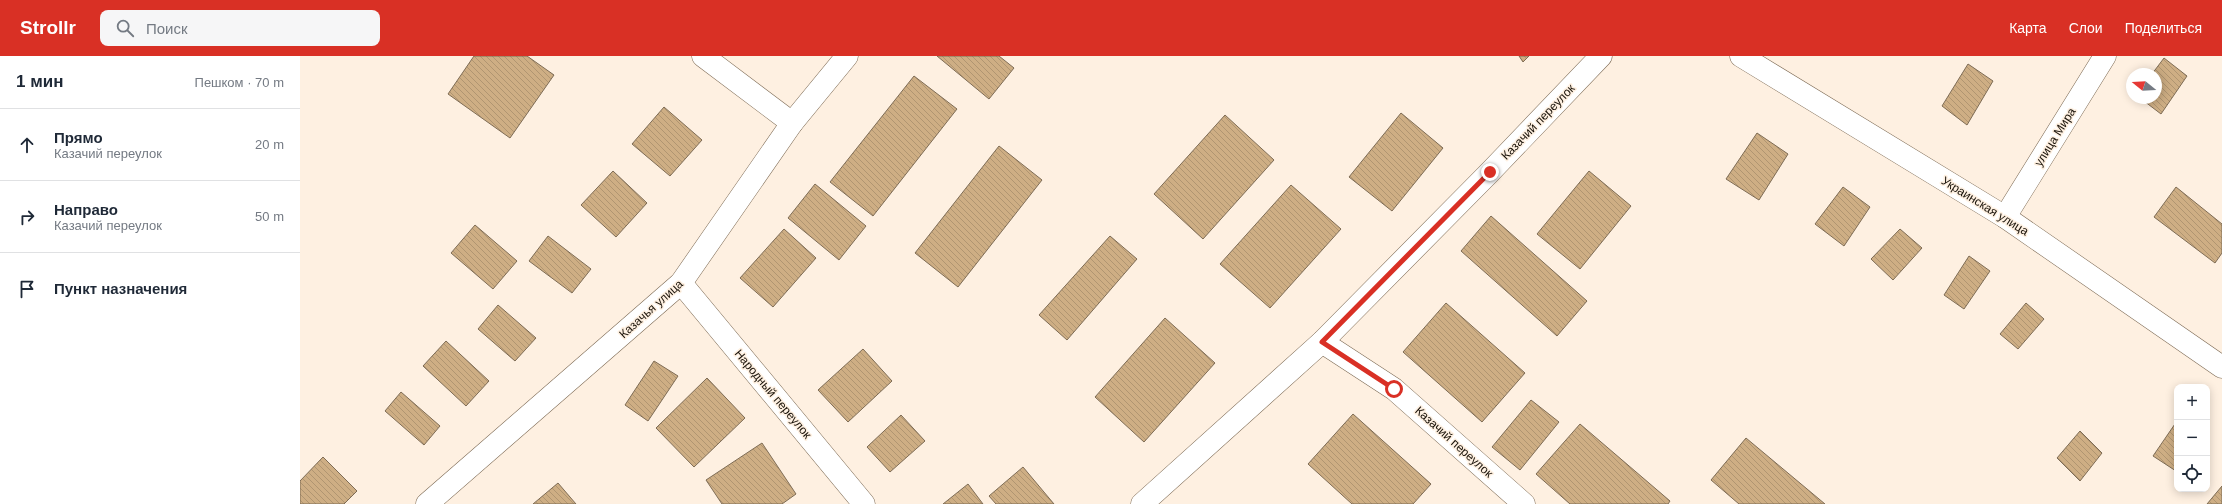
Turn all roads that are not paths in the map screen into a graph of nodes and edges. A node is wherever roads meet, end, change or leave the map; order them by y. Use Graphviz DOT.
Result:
graph roads {
  1 [pos="702,56"];
  2 [pos="847,56"];
  3 [pos="1601,56"];
  4 [pos="1741,56"];
  5 [pos="2105,56"];
  6 [pos="792,123"];
  7 [pos="2004,217"];
  8 [pos="681,283"];
  9 [pos="1322,342"];
  10 [pos="2222,367"];
  11 [pos="426,504"];
  12 [pos="864,504"];
  13 [pos="1142,504"];
  14 [pos="1524,504"];
  1 -- 6 [label="street"];
  2 -- 6 [label="street, Казачья улица"];
  3 -- 9 [label="street, Казачий переулок"];
  4 -- 7 [label="street, Украинская улица"];
  5 -- 7 [label="street, улица Мира"];
  6 -- 8 [label="street, Казачья улица"];
  7 -- 10 [label="street, Украинская улица"];
  8 -- 11 [label="street, Казачья улица"];
  8 -- 12 [label="street, Народный переулок"];
  9 -- 13 [label="street, Казачий переулок"];
  9 -- 14 [label="street, Казачий переулок"];
}
